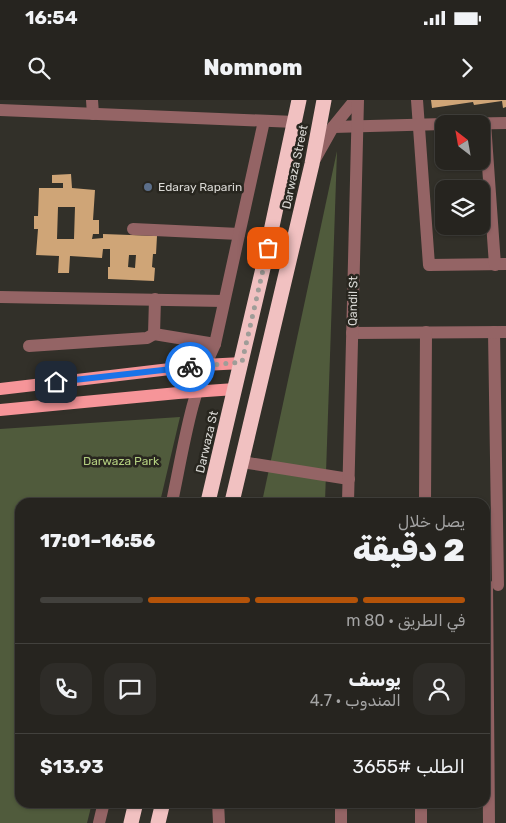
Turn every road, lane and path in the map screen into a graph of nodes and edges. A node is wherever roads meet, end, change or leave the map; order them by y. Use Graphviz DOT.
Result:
graph roads {
  1 [pos="92,100"];
  2 [pos="299,100"];
  3 [pos="324,100"];
  4 [pos="356,100"];
  5 [pos="417,100"];
  6 [pos="0,110"];
  7 [pos="94,114"];
  8 [pos="264,121"];
  9 [pos="295,122"];
  10 [pos="490,123"];
  11 [pos="506,123"];
  12 [pos="420,124"];
  13 [pos="435,124"];
  14 [pos="357,126"];
  15 [pos="333,127"];
  16 [pos="312,164"];
  17 [pos="490,170"];
  18 [pos="133,229"];
  19 [pos="239,234"];
  20 [pos="500,264"];
  21 [pos="0,297"];
  22 [pos="155,300"];
  23 [pos="224,300"];
  24 [pos="426,332"];
  25 [pos="500,332"];
  26 [pos="352,333"];
  27 [pos="154,334"];
  28 [pos="215,344"];
  29 [pos="30,346"];
  30 [pos="242,362"];
  31 [pos="204,365"];
  32 [pos="0,389"];
  33 [pos="235,389"];
  34 [pos="197,391"];
  35 [pos="0,410"];
  36 [pos="242,462"];
  37 [pos="349,479"];
  38 [pos="173,498"];
  39 [pos="209,498"];
  40 [pos="233,498"];
  41 [pos="348,498"];
  42 [pos="425,498"];
  43 [pos="494,585"];
  44 [pos="490,775"];
  45 [pos="103,808"];
  46 [pos="135,808"];
  47 [pos="162,808"];
  48 [pos="218,808"];
  49 [pos="341,808"];
  50 [pos="421,808"];
  51 [pos="489,808"];
  52 [pos="99,823"];
  53 [pos="131,823"];
  54 [pos="158,823"];
  55 [pos="219,823"];
  56 [pos="341,823"];
  57 [pos="421,823"];
  58 [pos="489,823"];
  1 -- 7 [label="street"];
  2 -- 9 [label="highway, Darwaza St"];
  3 -- 16 [label="highway, Darwaza Street"];
  4 -- 14 [label="street, Qandil St"];
  4 -- 15 [label="street"];
  5 -- 12 [label="street"];
  6 -- 7 [label="street"];
  7 -- 8 [label="street"];
  8 -- 9 [label="street"];
  8 -- 19 [label="street"];
  9 -- 30 [label="highway, Darwaza St"];
  10 -- 11 [label="street"];
  12 -- 13 [label="street"];
  12 -- 14 [label="street"];
  12 -- 20 [label="street"];
  14 -- 15 [label="street"];
  14 -- 26 [label="street, Qandil St"];
  15 -- 16 [label="street"];
  16 -- 36 [label="highway, Darwaza Street"];
  17 -- 20 [label="street"];
  18 -- 19 [label="street"];
  19 -- 23 [label="street"];
  21 -- 22 [label="street"];
  22 -- 23 [label="street"];
  22 -- 27 [label="street"];
  23 -- 28 [label="street"];
  24 -- 25 [label="street"];
  24 -- 26 [label="street"];
  24 -- 42 [label="street"];
  25 -- 43 [label="street"];
  26 -- 37 [label="street, Qandil St"];
  27 -- 28 [label="street"];
  27 -- 29 [label="street"];
  28 -- 31 [label="street"];
  30 -- 31 [label="main road"];
  30 -- 33 [label="highway, Darwaza St"];
  31 -- 32 [label="main road"];
  31 -- 34 [label="street"];
  33 -- 34 [label="main road"];
  33 -- 39 [label="highway, Darwaza St"];
  34 -- 35 [label="main road"];
  34 -- 38 [label="street"];
  36 -- 37 [label="street"];
  36 -- 40 [label="highway, Darwaza Street"];
  37 -- 41 [label="street, Qandil St"];
  43 -- 44 [label="street"];
  45 -- 52 [label="street"];
  46 -- 53 [label="highway"];
  47 -- 54 [label="highway"];
  48 -- 55 [label="street"];
  49 -- 56 [label="street"];
  50 -- 57 [label="street"];
  51 -- 58 [label="street"];
}
